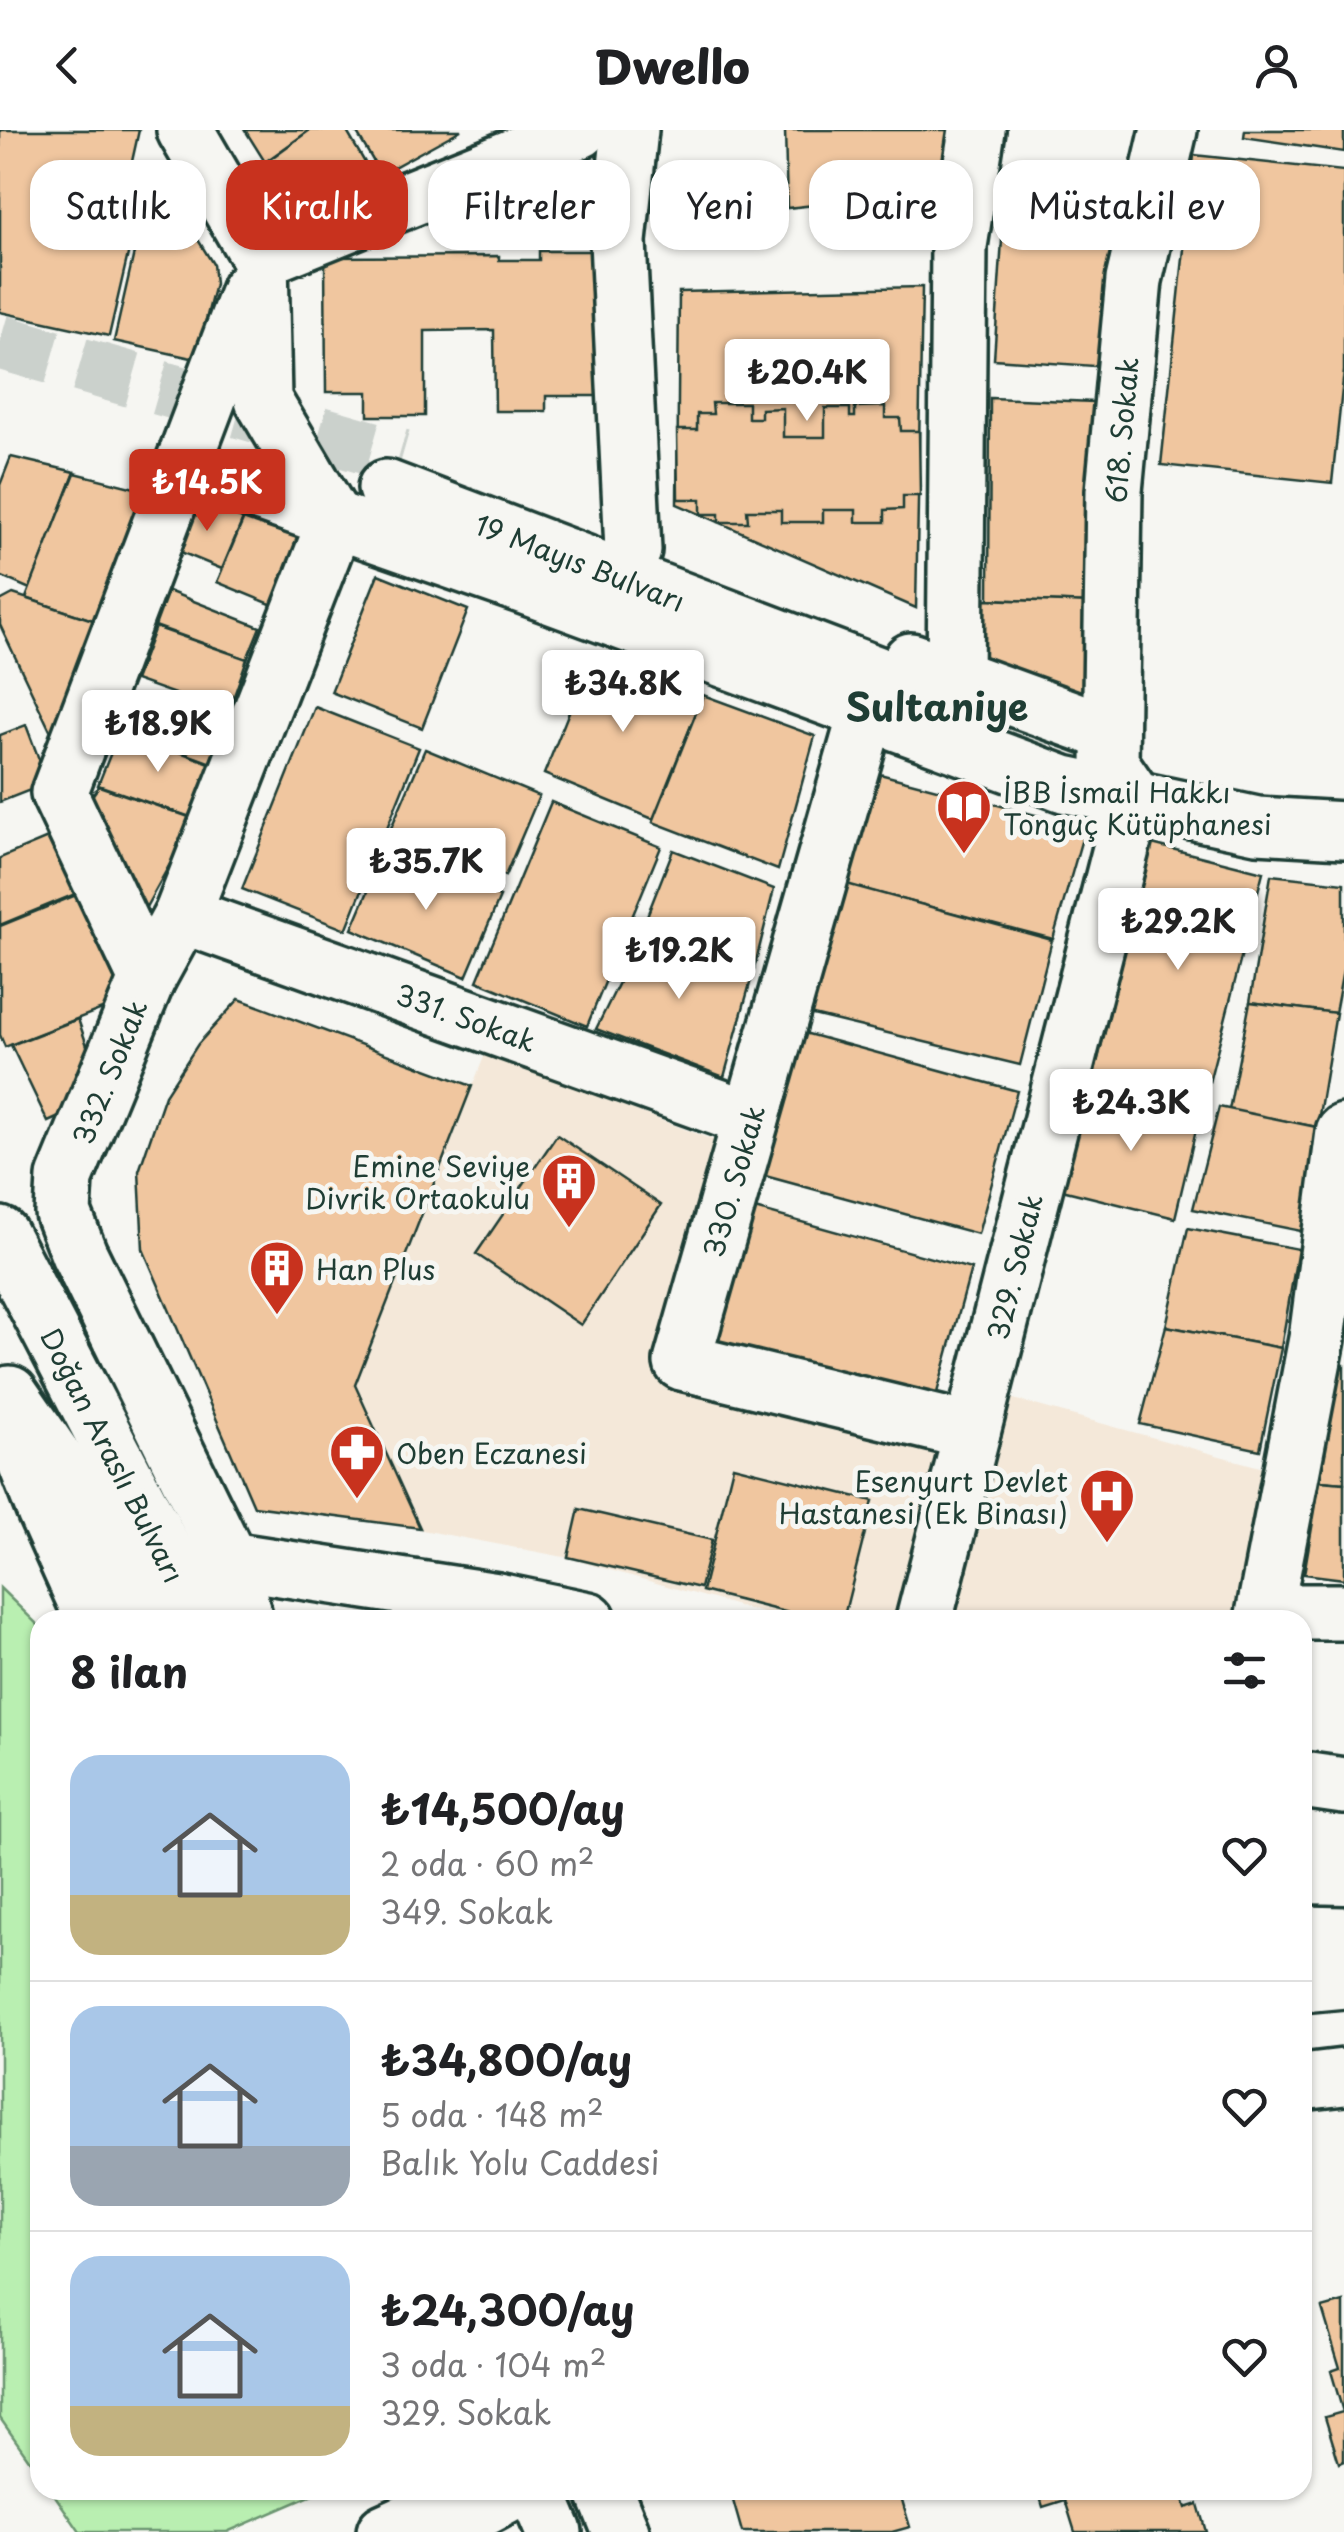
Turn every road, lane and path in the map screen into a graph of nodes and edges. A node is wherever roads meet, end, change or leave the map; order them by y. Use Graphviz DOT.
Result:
graph roads {
  1 [pos="185,130"];
  2 [pos="580,130"];
  3 [pos="630,130"];
  4 [pos="977,130"];
  5 [pos="1169,130"];
  6 [pos="512,142"];
  7 [pos="260,259"];
  8 [pos="184,467"];
  9 [pos="335,522"];
  10 [pos="632,550"];
  11 [pos="955,679"];
  12 [pos="866,712"];
  13 [pos="1118,765"];
  14 [pos="1344,830"];
  15 [pos="182,915"];
  16 [pos="147,979"];
  17 [pos="751,1119"];
  18 [pos="1344,1132"];
  19 [pos="0,1235"];
  20 [pos="1330,1340"];
  21 [pos="0,1380"];
  22 [pos="0,1396"];
  23 [pos="972,1432"];
  24 [pos="229,1560"];
  25 [pos="90,1610"];
  26 [pos="137,1610"];
  27 [pos="195,1610"];
  28 [pos="242,1610"];
  29 [pos="540,1610"];
  30 [pos="927,1610"];
  31 [pos="1265,1610"];
  32 [pos="1344,1612"];
  33 [pos="1312,1614"];
  34 [pos="1312,1781"];
  35 [pos="1344,1786"];
  36 [pos="1312,1934"];
  37 [pos="1344,1935"];
  38 [pos="1344,1980"];
  39 [pos="1312,1983"];
  40 [pos="1344,2042"];
  41 [pos="1312,2045"];
  42 [pos="1344,2076"];
  43 [pos="1312,2081"];
  44 [pos="448,2500"];
  45 [pos="498,2500"];
  46 [pos="540,2500"];
  47 [pos="608,2500"];
  48 [pos="385,2532"];
  49 [pos="438,2532"];
  50 [pos="554,2532"];
  51 [pos="621,2532"];
  1 -- 7 [label="main road"];
  2 -- 6 [label="main road"];
  3 -- 10 [label="main road"];
  4 -- 11 [label="main road"];
  5 -- 13 [label="main road, 618. Sokak"];
  6 -- 7 [label="main road"];
  7 -- 8 [label="main road"];
  7 -- 9 [label="main road"];
  8 -- 9 [label="main road"];
  8 -- 16 [label="main road"];
  9 -- 12 [label="main road"];
  9 -- 15 [label="main road, 332. Sokak"];
  10 -- 11 [label="main road, 19 Mayıs Bulvarı"];
  10 -- 13 [label="main road, 19 Mayıs Bulvarı"];
  11 -- 13 [label="main road, 19 Mayıs Bulvarı"];
  12 -- 13 [label="main road"];
  12 -- 17 [label="main road, 330. Sokak"];
  13 -- 14 [label="main road"];
  13 -- 23 [label="main road, 329. Sokak"];
  15 -- 16 [label="main road, 332. Sokak"];
  15 -- 17 [label="main road, 331. Sokak"];
  16 -- 24 [label="main road, 332. Sokak"];
  17 -- 23 [label="main road, 330. Sokak"];
  18 -- 20 [label="main road"];
  19 -- 27 [label="main road, Doğan Araslı Bulvarı"];
  20 -- 31 [label="main road"];
  21 -- 26 [label="main road, Doğan Araslı Bulvarı"];
  22 -- 25 [label="main road"];
  23 -- 30 [label="main road, 329. Sokak"];
  24 -- 28 [label="main road, 332. Sokak"];
  24 -- 29 [label="main road"];
  32 -- 33 [label="main road"];
  34 -- 35 [label="main road"];
  36 -- 37 [label="main road"];
  38 -- 39 [label="main road"];
  40 -- 41 [label="main road"];
  42 -- 43 [label="main road"];
  44 -- 48 [label="main road"];
  45 -- 49 [label="main road"];
  46 -- 50 [label="main road"];
  47 -- 51 [label="main road"];
}
